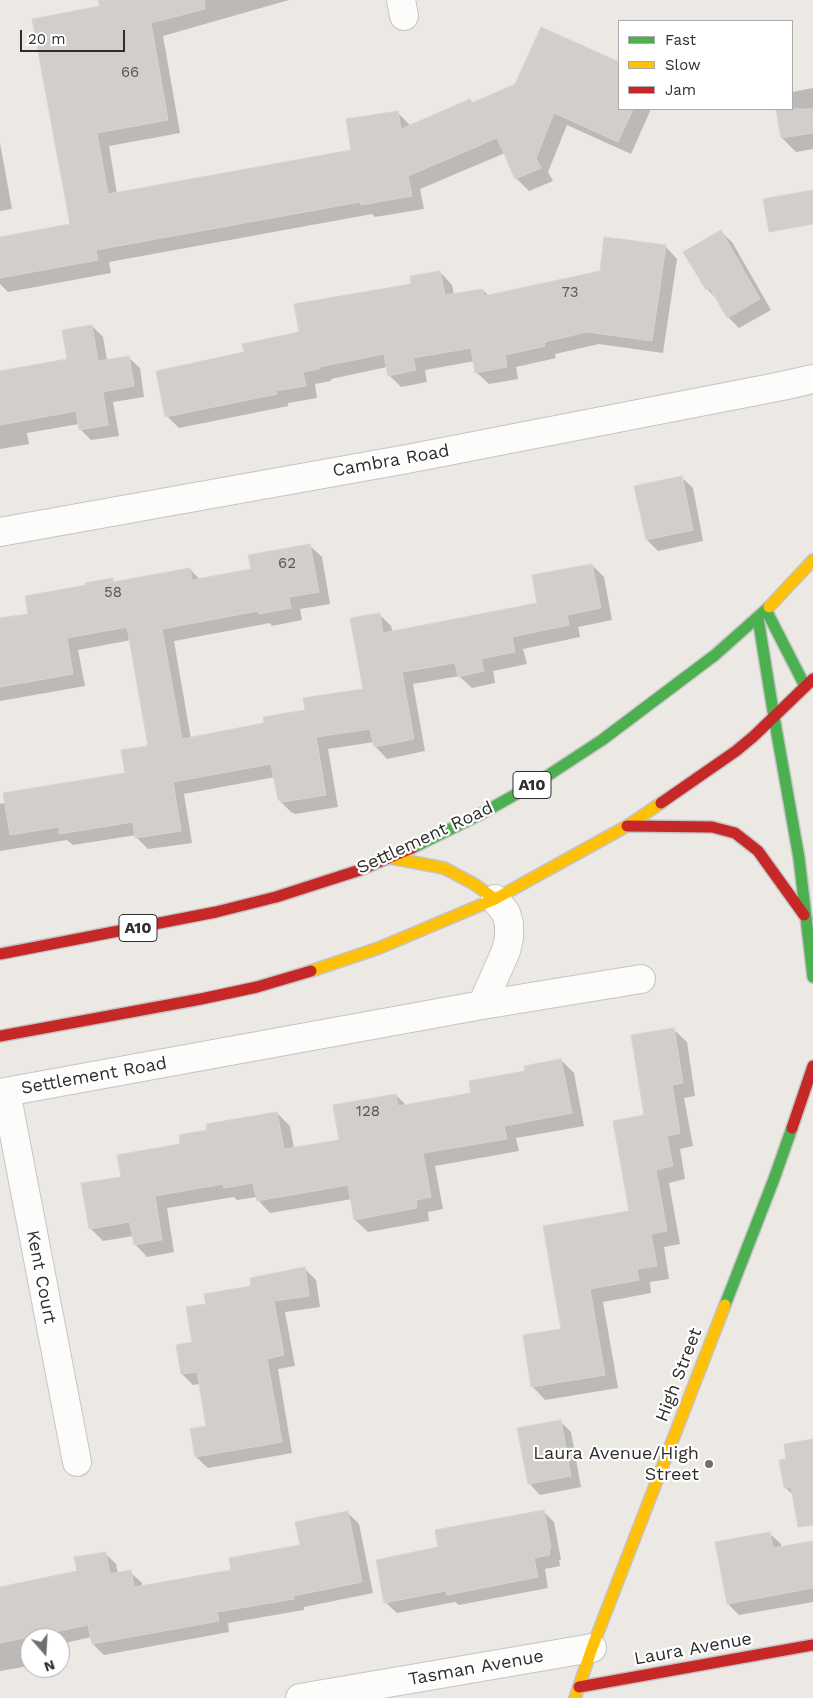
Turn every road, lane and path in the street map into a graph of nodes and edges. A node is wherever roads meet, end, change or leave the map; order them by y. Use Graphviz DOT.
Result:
graph roads {
  1 [pos="813,378"];
  2 [pos="782,386"];
  3 [pos="813,392"];
  4 [pos="0,532"];
  5 [pos="813,560"];
  6 [pos="762,614"];
  7 [pos="809,686"];
  8 [pos="774,717"];
  9 [pos="627,826"];
  10 [pos="392,858"];
  11 [pos="495,899"];
  12 [pos="806,919"];
  13 [pos="0,954"];
  14 [pos="813,977"];
  15 [pos="641,979"];
  16 [pos="482,1005"];
  17 [pos="0,1036"];
  18 [pos="813,1052"];
  19 [pos="812,1069"];
  20 [pos="813,1090"];
  21 [pos="3,1093"];
  22 [pos="795,1120"];
  23 [pos="77,1462"];
  24 [pos="813,1645"];
  25 [pos="592,1648"];
  26 [pos="577,1693"];
  27 [pos="300,1698"];
  1 -- 2 [label="street, Cambra Road"];
  2 -- 3 [label="street, Cambra Road"];
  2 -- 4 [label="street, Cambra Road"];
  5 -- 6 [label="main road, A10"];
  6 -- 7 [label="main road"];
  6 -- 8 [label="main road"];
  6 -- 10 [label="main road, Settlement Road / A10"];
  7 -- 8 [label="main road"];
  8 -- 9 [label="main road"];
  8 -- 12 [label="main road"];
  9 -- 11 [label="main road"];
  9 -- 12 [label="main road"];
  10 -- 11 [label="main road"];
  10 -- 13 [label="main road, Settlement Road / A10"];
  11 -- 16 [label="street"];
  11 -- 17 [label="main road"];
  12 -- 14 [label="main road"];
  15 -- 16 [label="street, Settlement Road"];
  16 -- 21 [label="street, Settlement Road"];
  18 -- 19 [label="main road, High Street"];
  19 -- 22 [label="main road, High Street"];
  20 -- 22 [label="main road, High Street"];
  21 -- 23 [label="street, Kent Court"];
  22 -- 25 [label="main road, High Street"];
  24 -- 26 [label="main road, Laura Avenue"];
  25 -- 26 [label="main road, High Street"];
  25 -- 27 [label="street, Tasman Avenue"];
}
